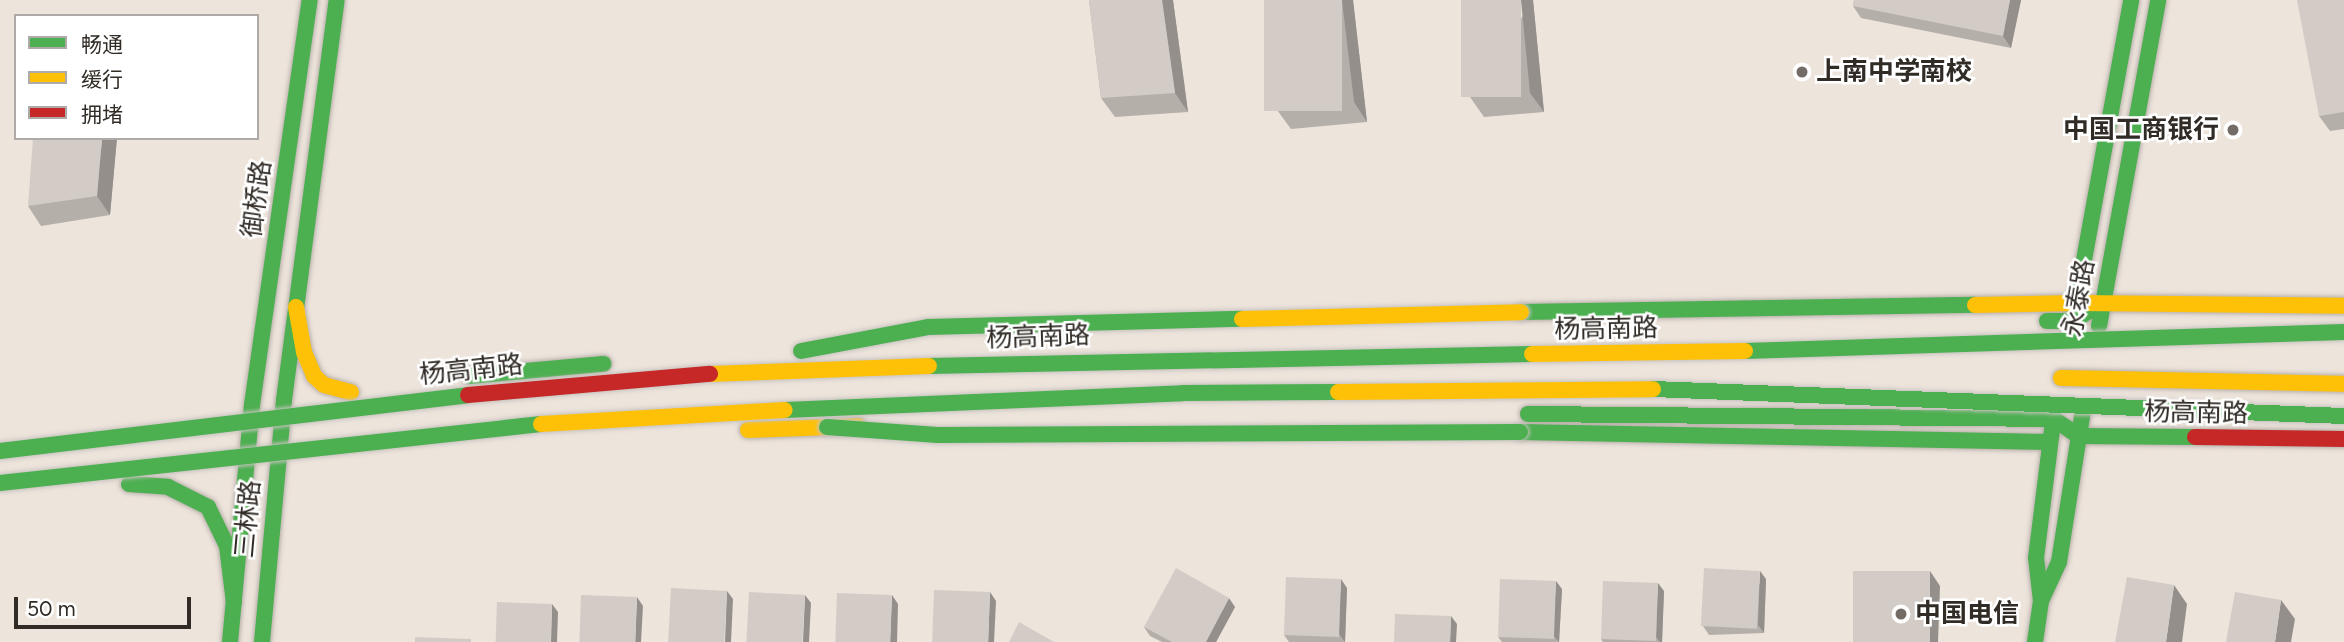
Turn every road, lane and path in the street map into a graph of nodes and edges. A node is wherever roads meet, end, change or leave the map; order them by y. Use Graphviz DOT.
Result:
graph roads {
  1 [pos="310,0"];
  2 [pos="337,0"];
  3 [pos="2131,0"];
  4 [pos="2158,0"];
  5 [pos="2103,302"];
  6 [pos="2076,303"];
  7 [pos="2344,306"];
  8 [pos="296,307"];
  9 [pos="2073,321"];
  10 [pos="1920,324"];
  11 [pos="1451,332"];
  12 [pos="2344,332"];
  13 [pos="681,359"];
  14 [pos="2093,359"];
  15 [pos="654,361"];
  16 [pos="627,363"];
  17 [pos="671,376"];
  18 [pos="455,378"];
  19 [pos="2062,378"];
  20 [pos="2089,380"];
  21 [pos="2344,384"];
  22 [pos="403,385"];
  23 [pos="351,391"];
  24 [pos="284,400"];
  25 [pos="252,405"];
  26 [pos="1724,413"];
  27 [pos="675,416"];
  28 [pos="2344,416"];
  29 [pos="2066,427"];
  30 [pos="40,428"];
  31 [pos="686,432"];
  32 [pos="1773,436"];
  33 [pos="2344,439"];
  34 [pos="2050,442"];
  35 [pos="0,451"];
  36 [pos="278,462"];
  37 [pos="247,467"];
  38 [pos="0,483"];
  39 [pos="129,484"];
  40 [pos="26,498"];
  41 [pos="2041,601"];
  42 [pos="234,603"];
  43 [pos="230,642"];
  44 [pos="262,642"];
  45 [pos="2035,642"];
  1 -- 25 [label="main road, 御桥路"];
  2 -- 8 [label="main road, 御桥路"];
  3 -- 6 [label="main road, 永泰路"];
  4 -- 5 [label="main road, 永泰路"];
  5 -- 6 [label="main road"];
  5 -- 7 [label="main road"];
  5 -- 9 [label="main road"];
  5 -- 14 [label="main road, 永泰路"];
  6 -- 9 [label="main road, 永泰路"];
  6 -- 17 [label="main road, bridge"];
  8 -- 23 [label="main road"];
  8 -- 24 [label="main road, 御桥路"];
  9 -- 10 [label="main road"];
  9 -- 14 [label="main road"];
  9 -- 19 [label="main road, 永泰路"];
  11 -- 13 [label="main road, 杨高南路"];
  12 -- 17 [label="main road, 杨高南路, bridge"];
  13 -- 15 [label="main road, 杨高南路"];
  13 -- 31 [label="main road"];
  14 -- 20 [label="main road, 永泰路"];
  16 -- 18 [label="main road, 杨高南路"];
  17 -- 35 [label="main road, 杨高南路, bridge"];
  19 -- 20 [label="main road, 杨高南路"];
  19 -- 29 [label="main road, 永泰路"];
  20 -- 21 [label="main road, 杨高南路"];
  20 -- 29 [label="main road"];
  20 -- 29 [label="main road, 永泰路"];
  22 -- 23 [label="main road, 杨高南路"];
  23 -- 24 [label="main road, 杨高南路"];
  24 -- 25 [label="main road, 杨高南路"];
  24 -- 36 [label="main road, 三林路"];
  25 -- 30 [label="main road, 杨高南路"];
  25 -- 37 [label="main road, 三林路"];
  26 -- 29 [label="main road, 杨高南路"];
  26 -- 31 [label="main road, 杨高南路"];
  26 -- 32 [label="main road"];
  27 -- 28 [label="main road, 杨高南路, bridge"];
  27 -- 32 [label="main road, bridge"];
  27 -- 38 [label="main road, 杨高南路, bridge"];
  29 -- 33 [label="main road, 杨高南路"];
  29 -- 34 [label="main road"];
  29 -- 34 [label="main road, 永泰路"];
  29 -- 41 [label="main road, 永泰路"];
  31 -- 36 [label="main road, 杨高南路"];
  32 -- 34 [label="main road"];
  34 -- 41 [label="main road, 永泰路"];
  36 -- 37 [label="main road, 杨高南路"];
  36 -- 44 [label="main road, 三林路"];
  37 -- 39 [label="main road, 杨高南路"];
  37 -- 42 [label="main road, 三林路"];
  39 -- 40 [label="main road, 杨高南路"];
  39 -- 42 [label="main road"];
  41 -- 45 [label="main road, 永泰路"];
  42 -- 43 [label="main road, 三林路"];
}
